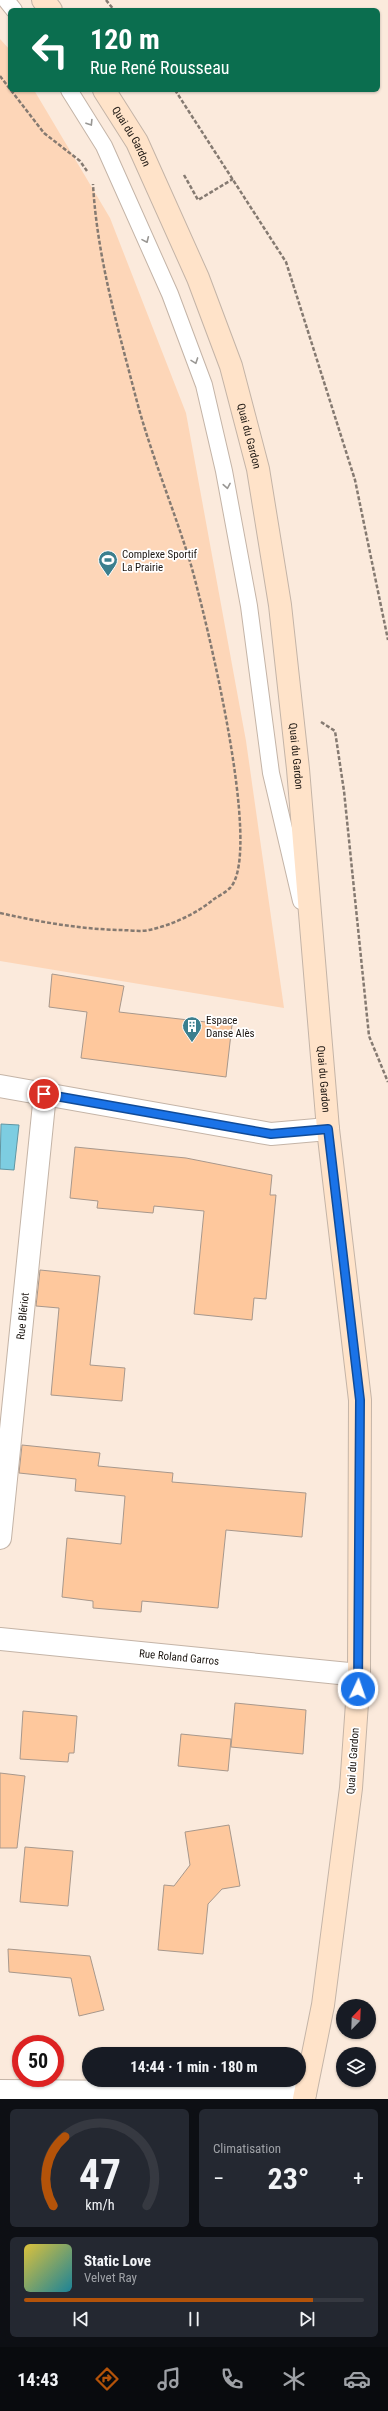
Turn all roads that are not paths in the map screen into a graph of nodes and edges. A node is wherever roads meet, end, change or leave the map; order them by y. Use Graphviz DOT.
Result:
graph roads {
  1 [pos="6,0"];
  2 [pos="43,0"];
  3 [pos="12,8"];
  4 [pos="49,8"];
  5 [pos="70,92"];
  6 [pos="105,92"];
  7 [pos="314,958"];
  8 [pos="0,1086"];
  9 [pos="44,1094"];
  10 [pos="328,1129"];
  11 [pos="0,1538"];
  12 [pos="0,1639"];
  13 [pos="359,1675"];
  14 [pos="0,2091"];
  15 [pos="305,2096"];
  1 -- 3 [label="lane"];
  2 -- 4 [label="main road"];
  5 -- 7 [label="lane, one-way"];
  6 -- 7 [label="main road, Quai du Gardon"];
  7 -- 10 [label="main road, Quai du Gardon"];
  8 -- 9 [label="street"];
  9 -- 10 [label="street"];
  9 -- 11 [label="street, Rue Blériot"];
  10 -- 13 [label="main road, Quai du Gardon"];
  12 -- 13 [label="street, Rue Roland Garros"];
  13 -- 15 [label="main road, Quai du Gardon"];
  14 -- 15 [label="street"];
}
